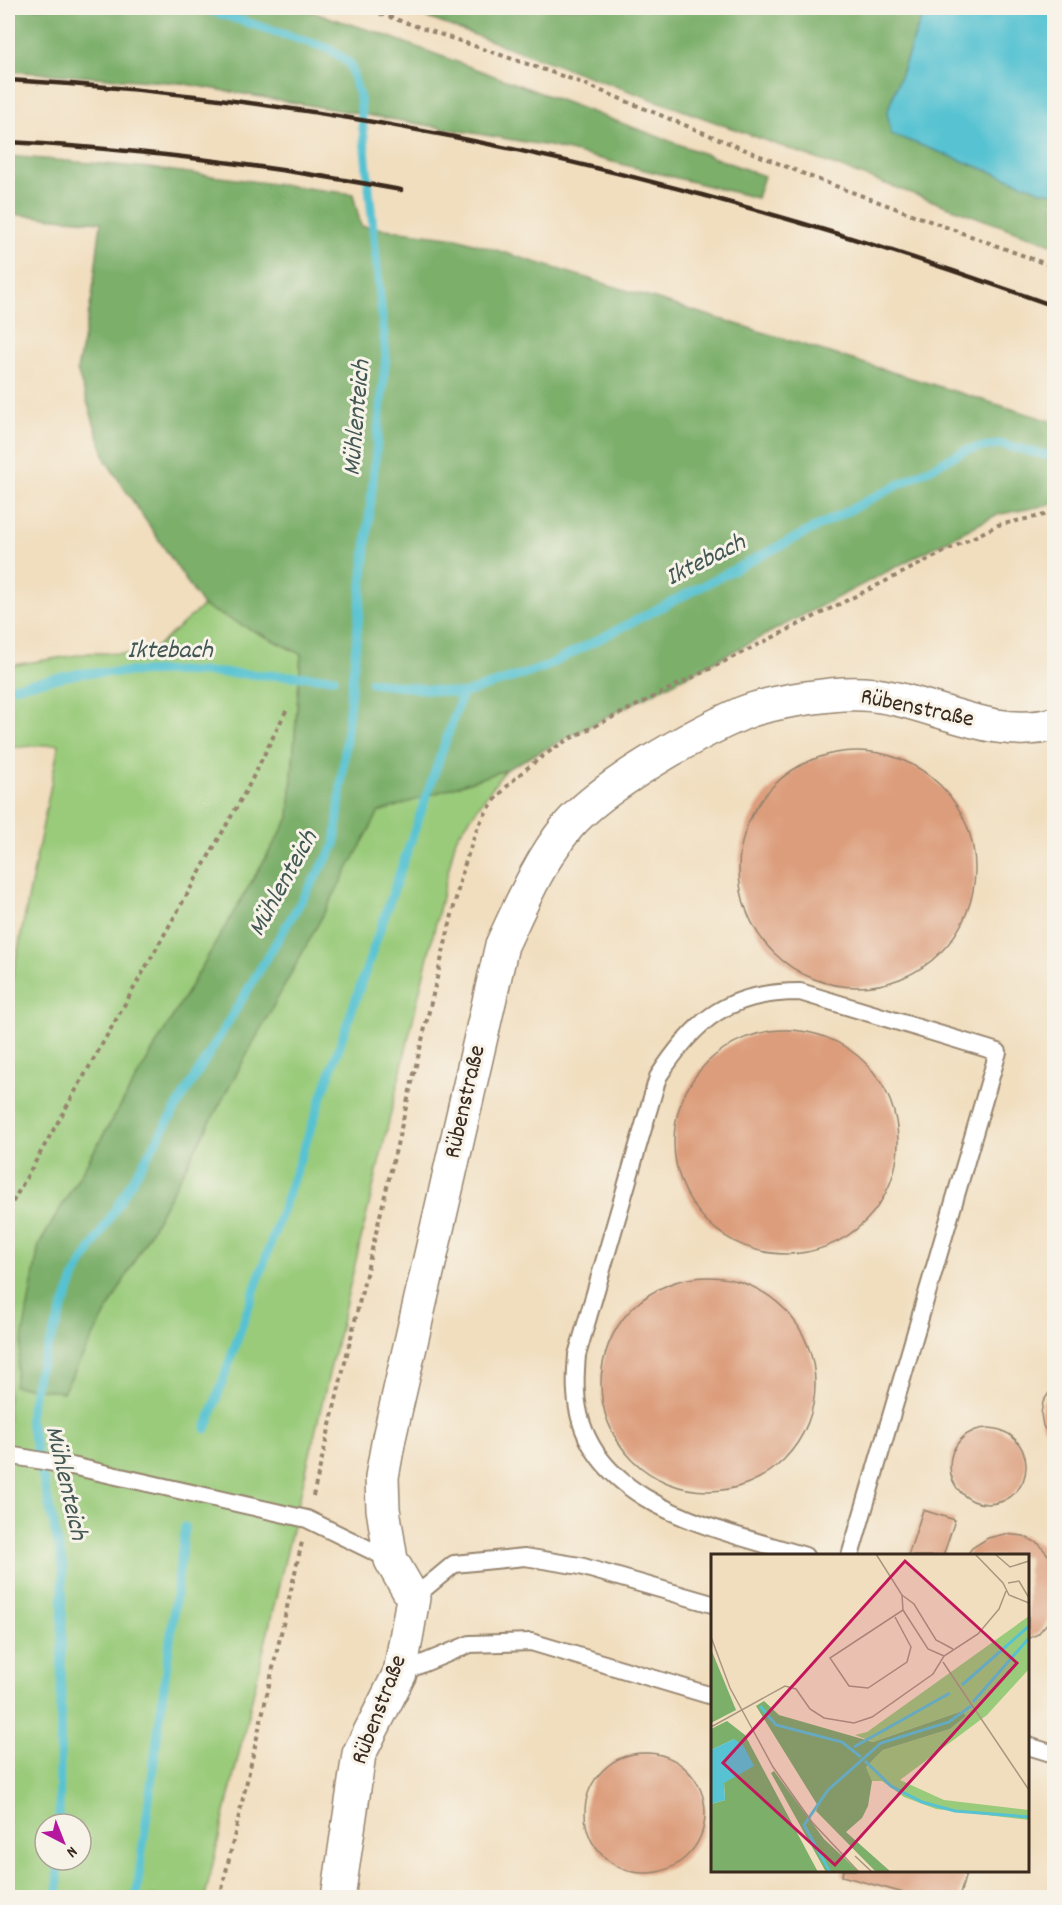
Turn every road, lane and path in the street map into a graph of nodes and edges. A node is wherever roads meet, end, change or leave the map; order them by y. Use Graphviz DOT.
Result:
graph roads {
  1 [pos="363,8"];
  2 [pos="1054,267"];
  3 [pos="1054,513"];
  4 [pos="288,706"];
  5 [pos="1054,724"];
  6 [pos="8,1210"];
  7 [pos="8,1455"];
  8 [pos="307,1519"];
  9 [pos="799,1554"];
  10 [pos="851,1554"];
  11 [pos="391,1560"];
  12 [pos="413,1598"];
  13 [pos="711,1604"];
  14 [pos="400,1673"];
  15 [pos="711,1696"];
  16 [pos="1029,1746"];
  17 [pos="1054,1754"];
  18 [pos="220,1898"];
  19 [pos="338,1898"];
  1 -- 2 [label="path"];
  3 -- 8 [label="path"];
  4 -- 6 [label="path"];
  5 -- 11 [label="street, Rübenstraße"];
  7 -- 8 [label="lane"];
  8 -- 11 [label="lane"];
  8 -- 18 [label="path"];
  9 -- 10 [label="lane"];
  11 -- 12 [label="street, Rübenstraße"];
  12 -- 13 [label="lane"];
  12 -- 14 [label="street, Rübenstraße"];
  14 -- 15 [label="lane"];
  14 -- 19 [label="street, Rübenstraße"];
  16 -- 17 [label="lane"];
}
